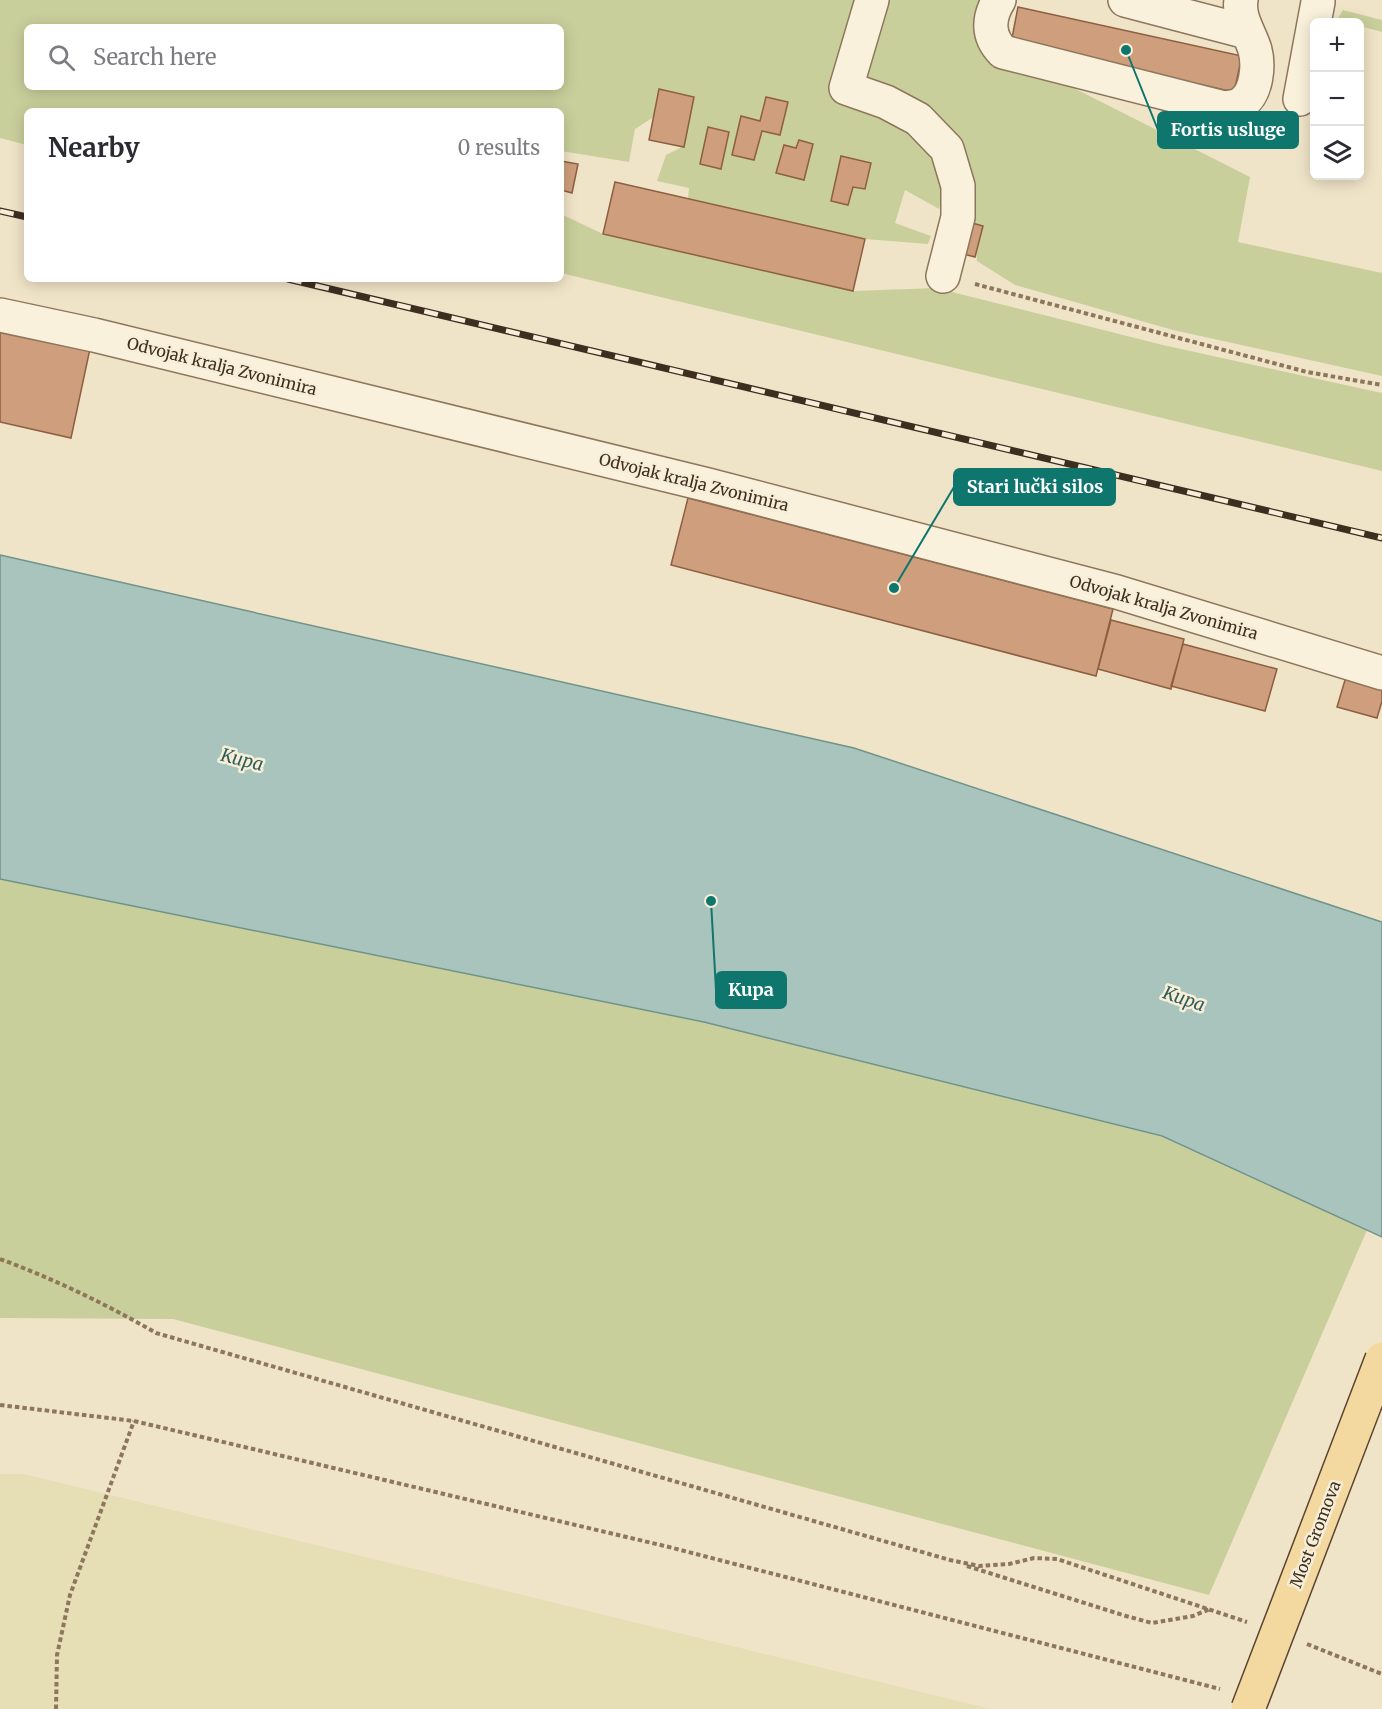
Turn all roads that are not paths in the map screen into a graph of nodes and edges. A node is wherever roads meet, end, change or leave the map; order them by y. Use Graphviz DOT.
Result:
graph roads {
  1 [pos="872,0"];
  2 [pos="999,0"];
  3 [pos="1125,0"];
  4 [pos="1241,0"];
  5 [pos="1318,2"];
  6 [pos="1247,32"];
  7 [pos="1299,99"];
  8 [pos="943,276"];
  9 [pos="0,315"];
  10 [pos="1382,673"];
  11 [pos="1382,1359"];
  12 [pos="1238,1700"];
  1 -- 8 [label="street"];
  2 -- 6 [label="street"];
  3 -- 6 [label="street"];
  4 -- 6 [label="street"];
  5 -- 7 [label="street"];
  9 -- 10 [label="street, Odvojak kralja Zvonimira"];
  11 -- 12 [label="main road, Most Gromova, bridge"];
}
